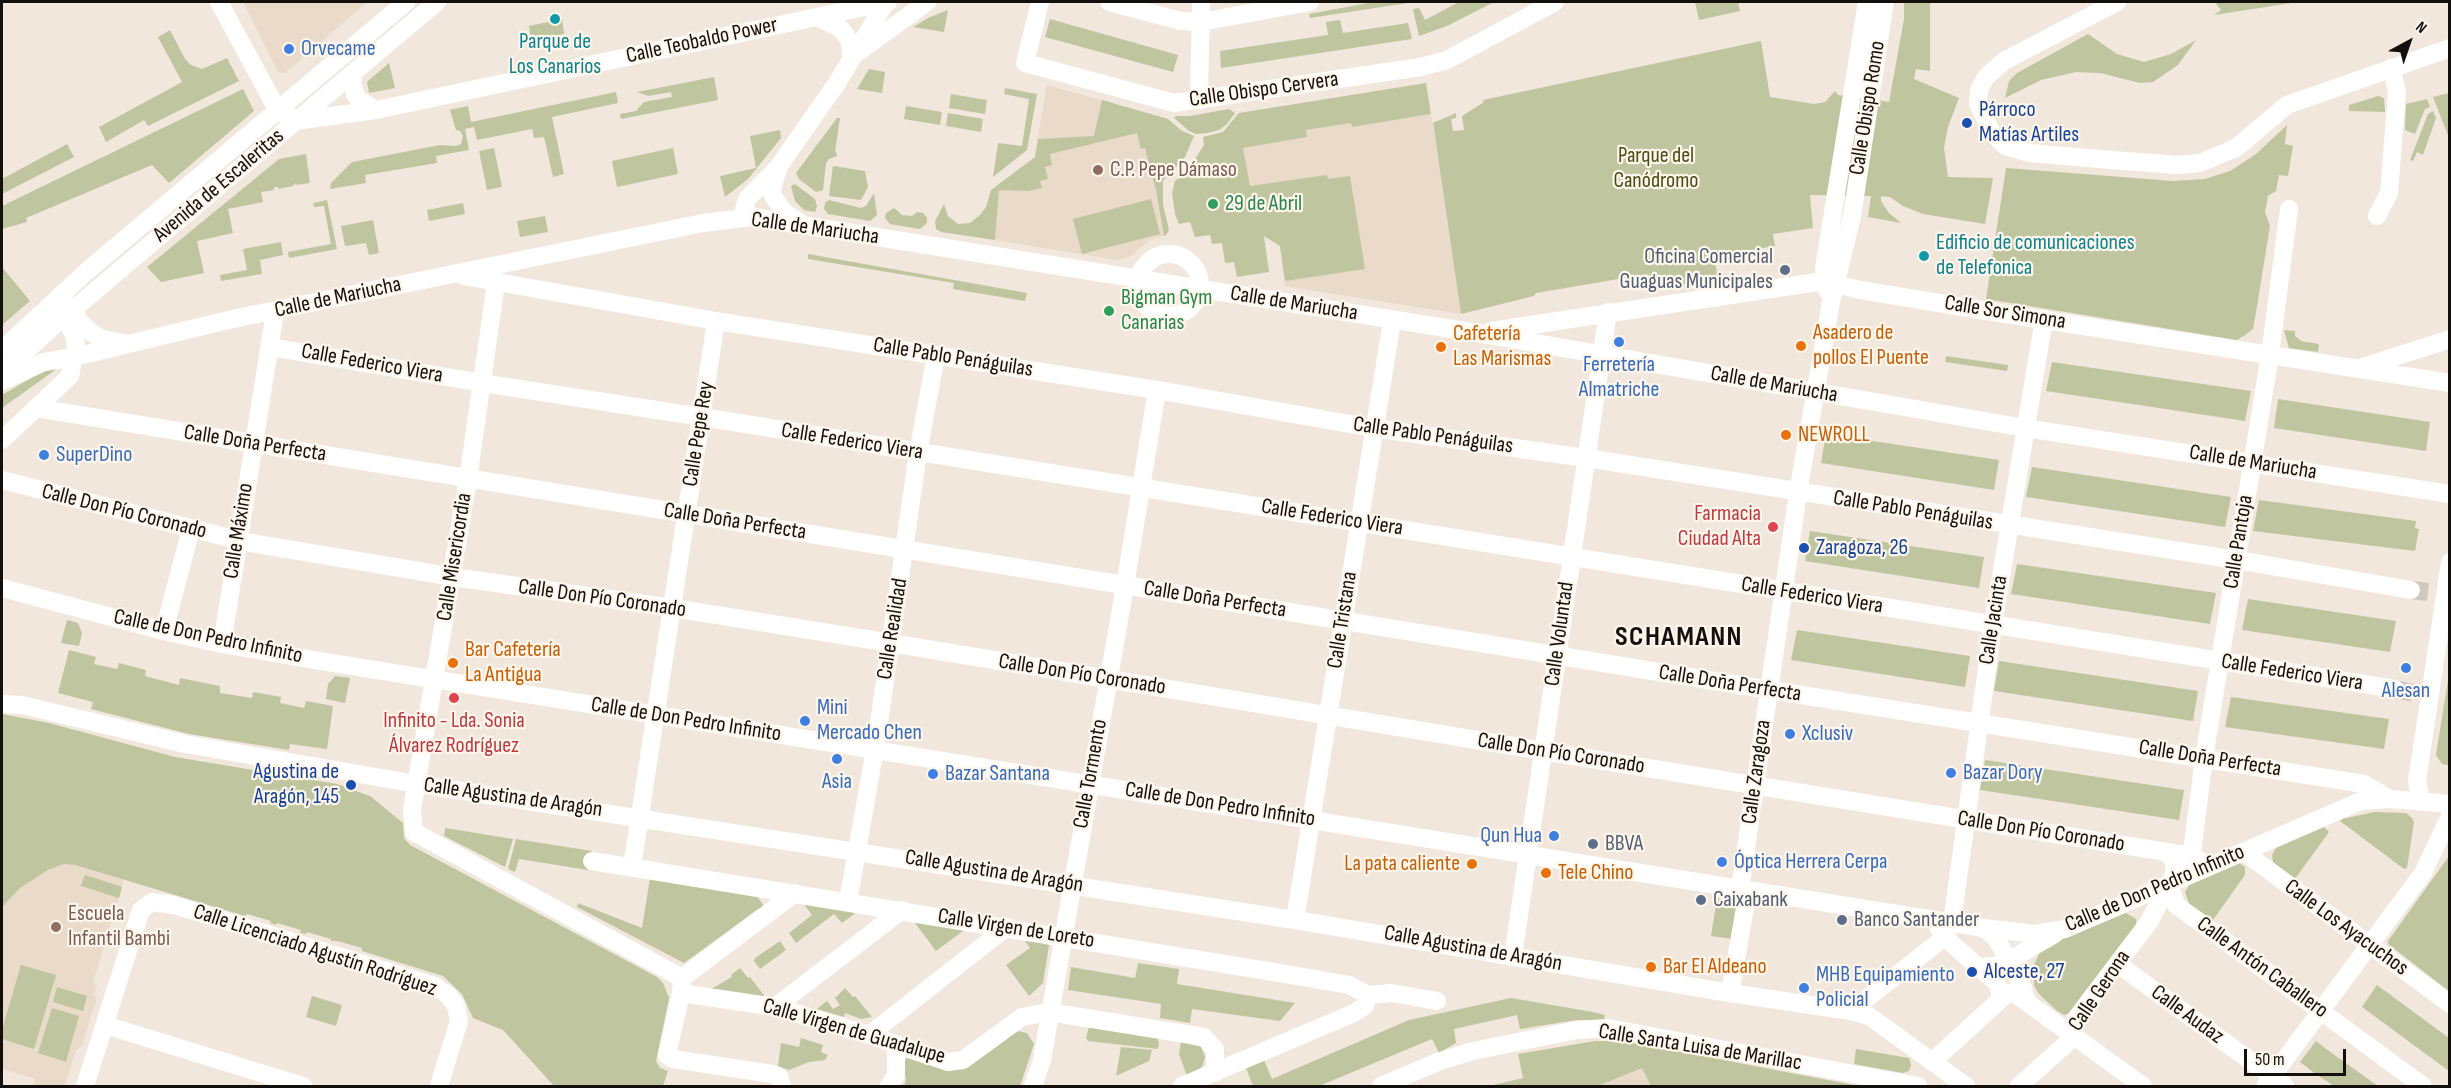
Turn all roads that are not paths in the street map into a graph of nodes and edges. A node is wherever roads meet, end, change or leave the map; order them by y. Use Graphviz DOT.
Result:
graph roads {
  1 [pos="219,2"];
  2 [pos="406,2"];
  3 [pos="437,2"];
  4 [pos="849,2"];
  5 [pos="887,2"];
  6 [pos="927,2"];
  7 [pos="1040,2"];
  8 [pos="1109,2"];
  9 [pos="1201,2"];
  10 [pos="1310,2"];
  11 [pos="1556,2"];
  12 [pos="1867,2"];
  13 [pos="1885,2"];
  14 [pos="2117,2"];
  15 [pos="819,18"];
  16 [pos="1201,22"];
  17 [pos="2450,48"];
  18 [pos="851,57"];
  19 [pos="2391,68"];
  20 [pos="354,72"];
  21 [pos="1861,88"];
  22 [pos="1199,100"];
  23 [pos="376,110"];
  24 [pos="278,111"];
  25 [pos="298,120"];
  26 [pos="780,166"];
  27 [pos="775,200"];
  28 [pos="2289,209"];
  29 [pos="2378,216"];
  30 [pos="752,217"];
  31 [pos="808,227"];
  32 [pos="86,272"];
  33 [pos="456,275"];
  34 [pos="1138,279"];
  35 [pos="496,283"];
  36 [pos="1200,289"];
  37 [pos="1831,289"];
  38 [pos="69,307"];
  39 [pos="275,312"];
  40 [pos="1608,312"];
  41 [pos="2044,319"];
  42 [pos="1560,320"];
  43 [pos="716,321"];
  44 [pos="1392,321"];
  45 [pos="1477,333"];
  46 [pos="2450,339"];
  47 [pos="128,344"];
  48 [pos="270,346"];
  49 [pos="1555,347"];
  50 [pos="2,350"];
  51 [pos="936,355"];
  52 [pos="1601,355"];
  53 [pos="2270,355"];
  54 [pos="74,357"];
  55 [pos="2357,369"];
  56 [pos="2,373"];
  57 [pos="2,381"];
  58 [pos="482,383"];
  59 [pos="2450,383"];
  60 [pos="1157,390"];
  61 [pos="1816,393"];
  62 [pos="36,408"];
  63 [pos="702,417"];
  64 [pos="1374,428"];
  65 [pos="2025,428"];
  66 [pos="2,440"];
  67 [pos="254,444"];
  68 [pos="918,453"];
  69 [pos="1586,458"];
  70 [pos="2253,463"];
  71 [pos="2,480"];
  72 [pos="468,480"];
  73 [pos="1139,489"];
  74 [pos="1798,493"];
  75 [pos="2450,494"];
  76 [pos="687,513"];
  77 [pos="1360,522"];
  78 [pos="2009,526"];
  79 [pos="191,529"];
  80 [pos="237,540"];
  81 [pos="905,550"];
  82 [pos="1571,558"];
  83 [pos="2235,560"];
  84 [pos="2450,562"];
  85 [pos="451,577"];
  86 [pos="1125,586"];
  87 [pos="2,588"];
  88 [pos="1784,591"];
  89 [pos="2428,592"];
  90 [pos="673,608"];
  91 [pos="1343,621"];
  92 [pos="1993,625"];
  93 [pos="164,631"];
  94 [pos="891,643"];
  95 [pos="222,644"];
  96 [pos="1557,656"];
  97 [pos="2220,662"];
  98 [pos="1108,679"];
  99 [pos="434,680"];
  100 [pos="1770,690"];
  101 [pos="2412,692"];
  102 [pos="2,704"];
  103 [pos="655,716"];
  104 [pos="1328,716"];
  105 [pos="1978,724"];
  106 [pos="874,749"];
  107 [pos="1542,751"];
  108 [pos="2204,758"];
  109 [pos="1089,783"];
  110 [pos="417,784"];
  111 [pos="1755,786"];
  112 [pos="2450,794"];
  113 [pos="2390,799"];
  114 [pos="2421,801"];
  115 [pos="2450,804"];
  116 [pos="2450,816"];
  117 [pos="639,817"];
  118 [pos="1311,819"];
  119 [pos="1966,820"];
  120 [pos="856,851"];
  121 [pos="2166,852"];
  122 [pos="2244,852"];
  123 [pos="1527,854"];
  124 [pos="2192,856"];
  125 [pos="592,861"];
  126 [pos="2428,864"];
  127 [pos="2211,866"];
  128 [pos="632,867"];
  129 [pos="2188,876"];
  130 [pos="1071,885"];
  131 [pos="2169,885"];
  132 [pos="1740,889"];
  133 [pos="795,893"];
  134 [pos="2130,901"];
  135 [pos="848,902"];
  136 [pos="902,910"];
  137 [pos="1295,920"];
  138 [pos="2149,922"];
  139 [pos="1007,927"];
  140 [pos="1984,928"];
  141 [pos="1948,929"];
  142 [pos="2065,929"];
  143 [pos="1063,937"];
  144 [pos="2369,945"];
  145 [pos="2030,949"];
  146 [pos="1513,956"];
  147 [pos="2008,962"];
  148 [pos="2118,964"];
  149 [pos="1981,967"];
  150 [pos="682,986"];
  151 [pos="1730,993"];
  152 [pos="2025,994"];
  153 [pos="1368,995"];
  154 [pos="2002,998"];
  155 [pos="1437,1001"];
  156 [pos="2450,1004"];
  157 [pos="775,1007"];
  158 [pos="1851,1011"];
  159 [pos="2320,1011"];
  160 [pos="1048,1012"];
  161 [pos="105,1025"];
  162 [pos="2070,1033"];
  163 [pos="869,1035"];
  164 [pos="896,1044"];
  165 [pos="1932,1062"];
  166 [pos="1215,1073"];
  167 [pos="2274,1083"];
  168 [pos="85,1086"];
  169 [pos="303,1086"];
  170 [pos="439,1086"];
  171 [pos="782,1086"];
  172 [pos="889,1086"];
  173 [pos="1034,1086"];
  174 [pos="1182,1086"];
  175 [pos="1381,1086"];
  176 [pos="1918,1086"];
  177 [pos="1966,1086"];
  178 [pos="2019,1086"];
  179 [pos="2143,1086"];
  180 [pos="2423,1086"];
  1 -- 24 [label="street"];
  2 -- 24 [label="street, Avenida de Escaleritas"];
  3 -- 20 [label="street, Avenida de Escaleritas"];
  4 -- 15 [label="street"];
  5 -- 15 [label="street, Calle Teobaldo Power"];
  5 -- 18 [label="street"];
  6 -- 18 [label="street"];
  7 -- 22 [label="street, Calle Obispo Cervera"];
  8 -- 16 [label="street"];
  9 -- 16 [label="street"];
  10 -- 16 [label="street"];
  11 -- 22 [label="street, Calle Obispo Cervera"];
  12 -- 21 [label="street, Calle Obispo Romo"];
  13 -- 21 [label="street, Calle Obispo Romo"];
  14 -- 19 [label="street"];
  15 -- 18 [label="street"];
  15 -- 23 [label="street, Calle Teobaldo Power"];
  16 -- 22 [label="street"];
  17 -- 19 [label="street"];
  18 -- 26 [label="street"];
  19 -- 29 [label="street"];
  20 -- 23 [label="street"];
  20 -- 25 [label="street, Avenida de Escaleritas"];
  21 -- 37 [label="street, Calle Obispo Romo"];
  21 -- 37 [label="street, Calle Obispo Romo"];
  23 -- 25 [label="street, Calle Teobaldo Power"];
  24 -- 25 [label="street"];
  24 -- 32 [label="street, Avenida de Escaleritas"];
  25 -- 38 [label="street, Avenida de Escaleritas"];
  26 -- 27 [label="street"];
  26 -- 30 [label="street"];
  27 -- 30 [label="street"];
  27 -- 31 [label="street"];
  28 -- 53 [label="street, Calle Pantoja"];
  30 -- 31 [label="street, Calle de Mariucha"];
  30 -- 33 [label="street, Calle de Mariucha"];
  31 -- 34 [label="street, Calle de Mariucha"];
  32 -- 38 [label="street"];
  32 -- 50 [label="street, Avenida de Escaleritas"];
  33 -- 35 [label="street, Calle Pablo Penáguilas"];
  33 -- 39 [label="street, Calle de Mariucha"];
  34 -- 36 [label="street, Calle de Mariucha"];
  34 -- 36 [label="street"];
  34 -- 36 [label="street"];
  35 -- 43 [label="street, Calle Pablo Penáguilas"];
  35 -- 58 [label="street, Calle Misericordia"];
  36 -- 44 [label="street, Calle de Mariucha"];
  37 -- 40 [label="street, Calle Sor Simona"];
  37 -- 41 [label="street, Calle Sor Simona"];
  37 -- 61 [label="street, Calle Zaragoza"];
  38 -- 47 [label="street"];
  38 -- 54 [label="street"];
  38 -- 56 [label="street, Avenida de Escaleritas"];
  39 -- 47 [label="street, Calle de Mariucha"];
  39 -- 48 [label="street, Calle Máximo"];
  40 -- 42 [label="street, Calle Sor Simona"];
  40 -- 52 [label="street, Calle Voluntad"];
  41 -- 53 [label="street, Calle Sor Simona"];
  41 -- 65 [label="street, Calle Jacinta"];
  42 -- 45 [label="street, Calle Sor Simona"];
  42 -- 49 [label="street"];
  43 -- 51 [label="street, Calle Pablo Penáguilas"];
  43 -- 63 [label="street, Calle Pepe Rey"];
  44 -- 45 [label="street, Calle de Mariucha"];
  44 -- 64 [label="street, Calle Tristana"];
  45 -- 49 [label="street, Calle de Mariucha"];
  46 -- 55 [label="street"];
  47 -- 54 [label="street, Calle de Mariucha"];
  48 -- 58 [label="street, Calle Federico Viera"];
  48 -- 67 [label="street, Calle Máximo"];
  49 -- 52 [label="street, Calle de Mariucha"];
  51 -- 60 [label="street, Calle Pablo Penáguilas"];
  51 -- 68 [label="street, Calle Realidad"];
  52 -- 61 [label="street, Calle de Mariucha"];
  52 -- 69 [label="street, Calle Voluntad"];
  53 -- 55 [label="street, Calle Sor Simona"];
  53 -- 70 [label="street, Calle Pantoja"];
  54 -- 57 [label="street, Calle de Mariucha"];
  54 -- 62 [label="street"];
  55 -- 59 [label="street, Calle Sor Simona"];
  58 -- 63 [label="street, Calle Federico Viera"];
  58 -- 72 [label="street, Calle Misericordia"];
  60 -- 64 [label="street, Calle Pablo Penáguilas"];
  60 -- 73 [label="street, Calle Tormento"];
  61 -- 65 [label="street, Calle de Mariucha"];
  61 -- 74 [label="street, Calle Zaragoza"];
  62 -- 66 [label="street"];
  62 -- 67 [label="street, Calle Doña Perfecta"];
  63 -- 68 [label="street, Calle Federico Viera"];
  63 -- 76 [label="street, Calle Pepe Rey"];
  64 -- 69 [label="street, Calle Pablo Penáguilas"];
  64 -- 77 [label="street, Calle Tristana"];
  65 -- 70 [label="street, Calle de Mariucha"];
  65 -- 78 [label="street, Calle Jacinta"];
  67 -- 72 [label="street, Calle Doña Perfecta"];
  67 -- 80 [label="street, Calle Máximo"];
  68 -- 73 [label="street, Calle Federico Viera"];
  68 -- 81 [label="street, Calle Realidad"];
  69 -- 74 [label="street, Calle Pablo Penáguilas"];
  69 -- 82 [label="street, Calle Voluntad"];
  70 -- 75 [label="street, Calle de Mariucha"];
  70 -- 83 [label="street, Calle Pantoja"];
  71 -- 79 [label="street, Calle Don Pío Coronado"];
  72 -- 76 [label="street, Calle Doña Perfecta"];
  72 -- 85 [label="street, Calle Misericordia"];
  73 -- 77 [label="street, Calle Federico Viera"];
  73 -- 86 [label="street, Calle Tormento"];
  74 -- 78 [label="street, Calle Pablo Penáguilas"];
  74 -- 88 [label="street, Calle Zaragoza"];
  76 -- 81 [label="street, Calle Doña Perfecta"];
  76 -- 90 [label="street, Calle Pepe Rey"];
  77 -- 82 [label="street, Calle Federico Viera"];
  77 -- 91 [label="street, Calle Tristana"];
  78 -- 83 [label="street, Calle Pablo Penáguilas"];
  78 -- 92 [label="street, Calle Jacinta"];
  79 -- 80 [label="street, Calle Don Pío Coronado"];
  79 -- 93 [label="street"];
  80 -- 85 [label="street, Calle Don Pío Coronado"];
  80 -- 95 [label="street, Calle Máximo"];
  81 -- 86 [label="street, Calle Doña Perfecta"];
  81 -- 94 [label="street, Calle Realidad"];
  82 -- 88 [label="street, Calle Federico Viera"];
  82 -- 96 [label="street, Calle Voluntad"];
  83 -- 89 [label="street, Calle Pablo Penáguilas"];
  83 -- 97 [label="street, Calle Pantoja"];
  84 -- 89 [label="street"];
  85 -- 90 [label="street, Calle Don Pío Coronado"];
  85 -- 99 [label="street, Calle Misericordia"];
  86 -- 91 [label="street, Calle Doña Perfecta"];
  86 -- 98 [label="street, Calle Tormento"];
  87 -- 93 [label="street, Calle de Don Pedro Infinito"];
  88 -- 92 [label="street, Calle Federico Viera"];
  88 -- 100 [label="street, Calle Zaragoza"];
  89 -- 101 [label="street"];
  90 -- 94 [label="street, Calle Don Pío Coronado"];
  90 -- 103 [label="street, Calle Pepe Rey"];
  91 -- 96 [label="street, Calle Doña Perfecta"];
  91 -- 104 [label="street, Calle Tristana"];
  92 -- 97 [label="street, Calle Federico Viera"];
  92 -- 105 [label="street, Calle Jacinta"];
  93 -- 95 [label="street, Calle de Don Pedro Infinito"];
  94 -- 98 [label="street, Calle Don Pío Coronado"];
  94 -- 106 [label="street, Calle Realidad"];
  95 -- 99 [label="street, Calle de Don Pedro Infinito"];
  96 -- 100 [label="street, Calle Doña Perfecta"];
  96 -- 107 [label="street, Calle Voluntad"];
  97 -- 101 [label="street, Calle Federico Viera"];
  97 -- 108 [label="street, Calle Pantoja"];
  98 -- 104 [label="street, Calle Don Pío Coronado"];
  98 -- 109 [label="street, Calle Tormento"];
  99 -- 103 [label="street, Calle de Don Pedro Infinito"];
  99 -- 110 [label="street, Calle Misericordia"];
  100 -- 105 [label="street, Calle Doña Perfecta"];
  100 -- 111 [label="street, Calle Zaragoza"];
  101 -- 114 [label="street"];
  102 -- 110 [label="street, Calle Agustina de Aragón"];
  103 -- 106 [label="street, Calle de Don Pedro Infinito"];
  103 -- 117 [label="street, Calle Pepe Rey"];
  104 -- 107 [label="street, Calle Don Pío Coronado"];
  104 -- 118 [label="street, Calle Tristana"];
  105 -- 108 [label="street, Calle Doña Perfecta"];
  105 -- 119 [label="street, Calle Jacinta"];
  106 -- 109 [label="street, Calle de Don Pedro Infinito"];
  106 -- 120 [label="street, Calle Realidad"];
  107 -- 111 [label="street, Calle Don Pío Coronado"];
  107 -- 123 [label="street, Calle Voluntad"];
  108 -- 113 [label="street, Calle Doña Perfecta"];
  108 -- 124 [label="street, Calle Pantoja"];
  109 -- 118 [label="street, Calle de Don Pedro Infinito"];
  109 -- 130 [label="street, Calle Tormento"];
  110 -- 117 [label="street, Calle Agustina de Aragón"];
  110 -- 150 [label="street, Calle Misericordia"];
  111 -- 119 [label="street, Calle Don Pío Coronado"];
  111 -- 132 [label="street, Calle Zaragoza"];
  112 -- 114 [label="street, Calle de Don Pedro Infinito"];
  113 -- 114 [label="street, Calle de Don Pedro Infinito"];
  113 -- 122 [label="street, Calle de Don Pedro Infinito"];
  114 -- 115 [label="street, Calle de Don Pedro Infinito"];
  114 -- 126 [label="street"];
  116 -- 126 [label="street"];
  117 -- 120 [label="street, Calle Agustina de Aragón"];
  117 -- 128 [label="street, Calle Pepe Rey"];
  118 -- 123 [label="street, Calle de Don Pedro Infinito"];
  118 -- 137 [label="street, Calle Tristana"];
  119 -- 121 [label="street, Calle Don Pío Coronado"];
  119 -- 141 [label="street, Calle Jacinta"];
  120 -- 130 [label="street, Calle Agustina de Aragón"];
  120 -- 135 [label="street, Calle Realidad"];
  121 -- 124 [label="street, Calle Don Pío Coronado"];
  121 -- 131 [label="street"];
  122 -- 127 [label="street, Calle de Don Pedro Infinito"];
  122 -- 144 [label="street, Calle Los Ayacuchos"];
  123 -- 132 [label="street, Calle de Don Pedro Infinito"];
  123 -- 146 [label="street, Calle Voluntad"];
  124 -- 127 [label="street, Calle Don Pío Coronado"];
  124 -- 129 [label="street, Calle Pantoja"];
  125 -- 128 [label="street, Calle Virgen de Loreto"];
  126 -- 144 [label="street"];
  127 -- 129 [label="street, Calle de Don Pedro Infinito"];
  128 -- 133 [label="street, Calle Virgen de Loreto"];
  129 -- 131 [label="street, Calle de Don Pedro Infinito"];
  130 -- 137 [label="street, Calle Agustina de Aragón"];
  130 -- 143 [label="street, Calle Tormento"];
  131 -- 134 [label="street, Calle de Don Pedro Infinito"];
  131 -- 138 [label="street, Calle Gerona"];
  131 -- 159 [label="street, Calle Antón Caballero"];
  132 -- 141 [label="street, Calle de Don Pedro Infinito"];
  132 -- 151 [label="street, Calle Zaragoza"];
  133 -- 135 [label="street, Calle Virgen de Loreto"];
  133 -- 150 [label="street"];
  134 -- 138 [label="street"];
  134 -- 142 [label="street, Calle de Don Pedro Infinito"];
  135 -- 136 [label="street, Calle Virgen de Loreto"];
  136 -- 139 [label="street, Calle Virgen de Loreto"];
  136 -- 157 [label="street"];
  137 -- 146 [label="street, Calle Agustina de Aragón"];
  138 -- 148 [label="street, Calle Gerona"];
  139 -- 143 [label="street, Calle Virgen de Loreto"];
  139 -- 163 [label="street"];
  140 -- 141 [label="street, Calle de Don Pedro Infinito"];
  140 -- 142 [label="street, Calle de Don Pedro Infinito"];
  140 -- 147 [label="street"];
  141 -- 149 [label="street"];
  141 -- 158 [label="street"];
  142 -- 145 [label="street"];
  143 -- 153 [label="street, Calle Virgen de Loreto"];
  143 -- 160 [label="street, Calle Tormento"];
  144 -- 156 [label="street, Calle Los Ayacuchos"];
  144 -- 159 [label="street"];
  145 -- 147 [label="street"];
  145 -- 152 [label="street"];
  146 -- 151 [label="street, Calle Agustina de Aragón"];
  147 -- 149 [label="street"];
  147 -- 152 [label="street"];
  148 -- 162 [label="street, Calle Gerona"];
  148 -- 167 [label="street, Calle Audaz"];
  149 -- 154 [label="street"];
  150 -- 157 [label="street, Calle Virgen de Guadalupe"];
  150 -- 171 [label="street"];
  151 -- 158 [label="street, Calle Agustina de Aragón"];
  152 -- 154 [label="street"];
  152 -- 162 [label="street"];
  153 -- 155 [label="street, Calle Virgen de Loreto"];
  153 -- 166 [label="street"];
  154 -- 165 [label="street"];
  157 -- 163 [label="street, Calle Virgen de Guadalupe"];
  158 -- 165 [label="street, Calle Agustina de Aragón"];
  159 -- 167 [label="street"];
  159 -- 180 [label="street, Calle Antón Caballero"];
  160 -- 164 [label="street, Calle Virgen de Guadalupe"];
  160 -- 166 [label="street"];
  160 -- 173 [label="street, Calle Tormento"];
  161 -- 168 [label="street, Calle Licenciado Agustín Rodríguez"];
  161 -- 169 [label="street"];
  161 -- 170 [label="street, Calle Licenciado Agustín Rodríguez"];
  162 -- 178 [label="street, Calle Gerona"];
  162 -- 179 [label="street"];
  163 -- 164 [label="street, Calle Virgen de Guadalupe"];
  164 -- 172 [label="street"];
  165 -- 177 [label="street, Calle Agustina de Aragón"];
  166 -- 174 [label="street"];
  175 -- 176 [label="street, Calle Santa Luisa de Marillac"];
}
